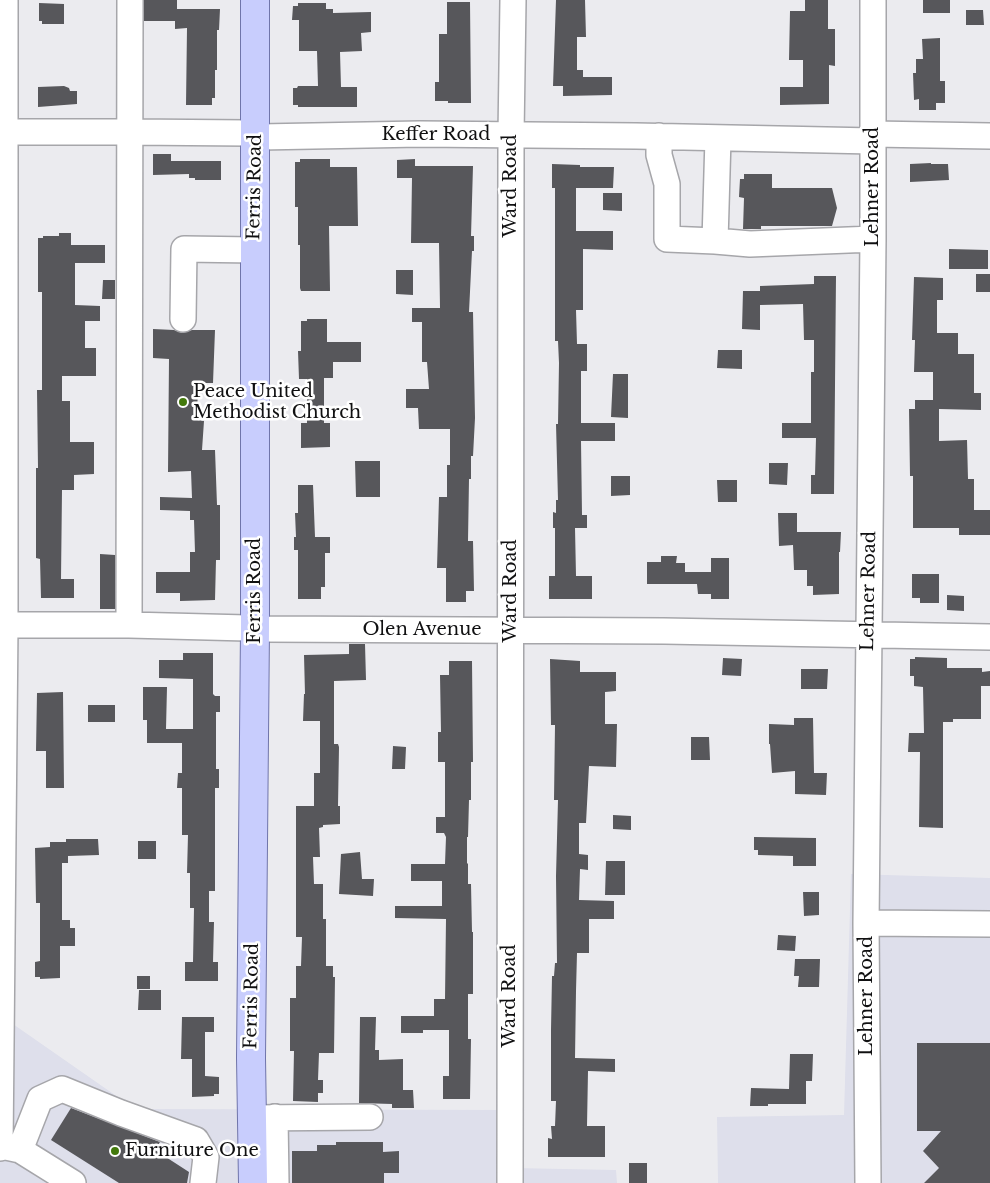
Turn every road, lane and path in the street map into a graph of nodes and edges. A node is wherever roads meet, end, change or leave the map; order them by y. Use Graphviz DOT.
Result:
graph roads {
  1 [pos="5,0"];
  2 [pos="130,0"];
  3 [pos="255,0"];
  4 [pos="513,0"];
  5 [pos="873,0"];
  6 [pos="130,132"];
  7 [pos="3,134"];
  8 [pos="254,135"];
  9 [pos="511,135"];
  10 [pos="658,136"];
  11 [pos="990,136"];
  12 [pos="873,137"];
  13 [pos="718,138"];
  14 [pos="874,239"];
  15 [pos="715,241"];
  16 [pos="255,250"];
  17 [pos="183,319"];
  18 [pos="5,625"];
  19 [pos="129,625"];
  20 [pos="255,629"];
  21 [pos="511,630"];
  22 [pos="869,636"];
  23 [pos="990,637"];
  24 [pos="866,923"];
  25 [pos="990,924"];
  26 [pos="370,1117"];
  27 [pos="263,1118"];
  28 [pos="7,1148"];
  29 [pos="73,1183"];
  30 [pos="203,1183"];
  31 [pos="253,1183"];
  32 [pos="276,1183"];
  33 [pos="510,1183"];
  34 [pos="868,1183"];
  1 -- 7 [label="street"];
  2 -- 6 [label="street"];
  3 -- 8 [label="main road, Ferris Road"];
  4 -- 9 [label="street, Ward Road"];
  5 -- 12 [label="street, Lehner Road"];
  6 -- 7 [label="street, Keffer Road"];
  6 -- 8 [label="street, Keffer Road"];
  6 -- 19 [label="street"];
  7 -- 18 [label="street"];
  8 -- 9 [label="street, Keffer Road"];
  8 -- 16 [label="main road, Ferris Road"];
  9 -- 10 [label="street, Keffer Road"];
  9 -- 21 [label="street, Ward Road"];
  10 -- 13 [label="street, Keffer Road"];
  10 -- 15 [label="street"];
  11 -- 12 [label="street, Keffer Road"];
  12 -- 13 [label="street, Keffer Road"];
  12 -- 14 [label="street, Lehner Road"];
  13 -- 15 [label="street"];
  14 -- 15 [label="street"];
  14 -- 22 [label="street, Lehner Road"];
  16 -- 17 [label="street"];
  16 -- 20 [label="main road, Ferris Road"];
  18 -- 19 [label="street, Olen Avenue"];
  18 -- 28 [label="street"];
  19 -- 20 [label="street, Olen Avenue"];
  20 -- 21 [label="street, Olen Avenue"];
  20 -- 27 [label="main road, Ferris Road"];
  21 -- 22 [label="street, Olen Avenue"];
  21 -- 33 [label="street, Ward Road"];
  22 -- 23 [label="street, Olen Avenue"];
  22 -- 24 [label="street, Lehner Road"];
  24 -- 25 [label="street"];
  24 -- 34 [label="street, Lehner Road"];
  26 -- 27 [label="street"];
  27 -- 31 [label="main road, Ferris Road"];
  27 -- 32 [label="street"];
  28 -- 29 [label="street"];
  28 -- 30 [label="street"];
}
